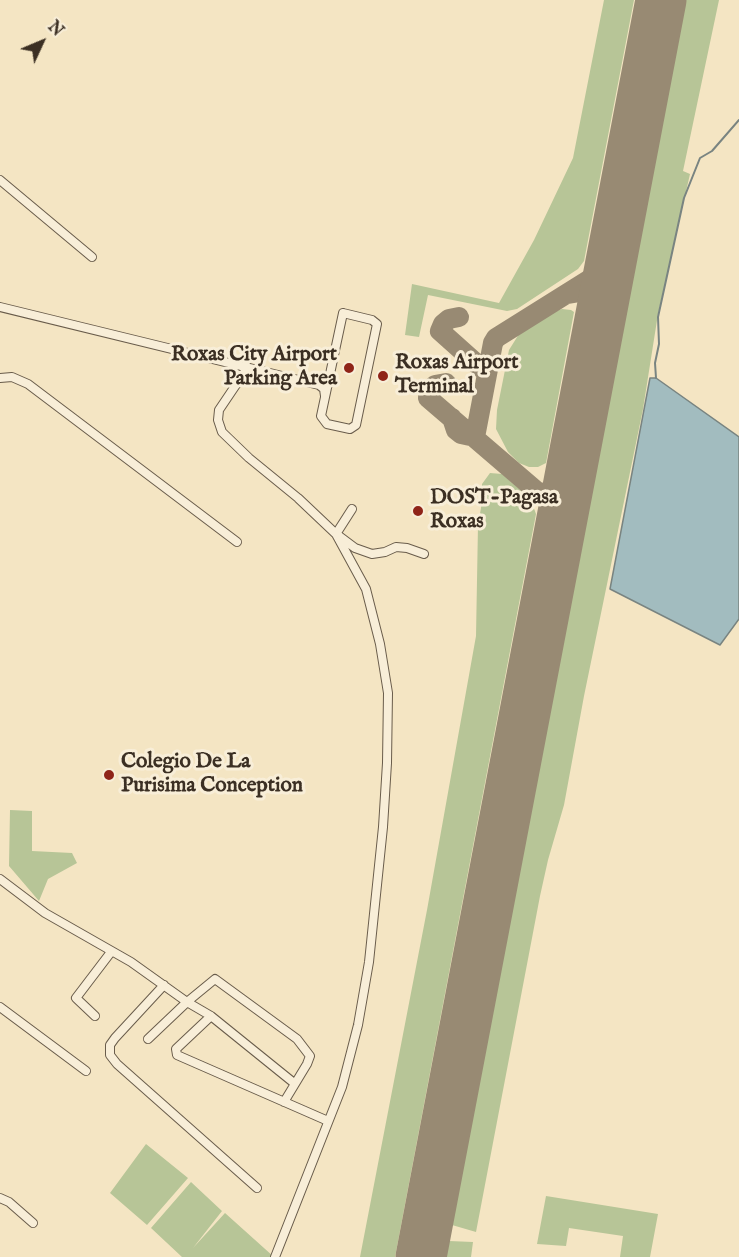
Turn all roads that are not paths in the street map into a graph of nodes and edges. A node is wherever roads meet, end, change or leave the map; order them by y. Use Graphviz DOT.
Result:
graph roads {
  1 [pos="0,180"];
  2 [pos="92,257"];
  3 [pos="0,307"];
  4 [pos="248,367"];
  5 [pos="329,377"];
  6 [pos="0,378"];
  7 [pos="319,385"];
  8 [pos="325,396"];
  9 [pos="352,509"];
  10 [pos="336,534"];
  11 [pos="237,542"];
  12 [pos="424,554"];
  13 [pos="0,879"];
  14 [pos="111,952"];
  15 [pos="164,986"];
  16 [pos="187,1002"];
  17 [pos="0,1007"];
  18 [pos="95,1016"];
  19 [pos="211,1016"];
  20 [pos="148,1039"];
  21 [pos="86,1071"];
  22 [pos="294,1083"];
  23 [pos="284,1102"];
  24 [pos="328,1121"];
  25 [pos="257,1188"];
  26 [pos="0,1198"];
  27 [pos="33,1223"];
  28 [pos="275,1257"];
  1 -- 2 [label="street"];
  3 -- 4 [label="street"];
  4 -- 7 [label="street"];
  4 -- 10 [label="street"];
  5 -- 7 [label="street"];
  5 -- 8 [label="street"];
  5 -- 8 [label="street"];
  6 -- 11 [label="street"];
  7 -- 8 [label="street"];
  9 -- 10 [label="street"];
  10 -- 12 [label="street"];
  10 -- 24 [label="street"];
  13 -- 14 [label="street"];
  14 -- 15 [label="street"];
  14 -- 18 [label="street"];
  15 -- 16 [label="street"];
  15 -- 25 [label="street"];
  16 -- 19 [label="street"];
  16 -- 20 [label="street"];
  16 -- 22 [label="street"];
  17 -- 21 [label="street"];
  19 -- 22 [label="street"];
  19 -- 23 [label="street"];
  22 -- 23 [label="street"];
  23 -- 24 [label="street"];
  24 -- 28 [label="street"];
  26 -- 27 [label="street"];
}
